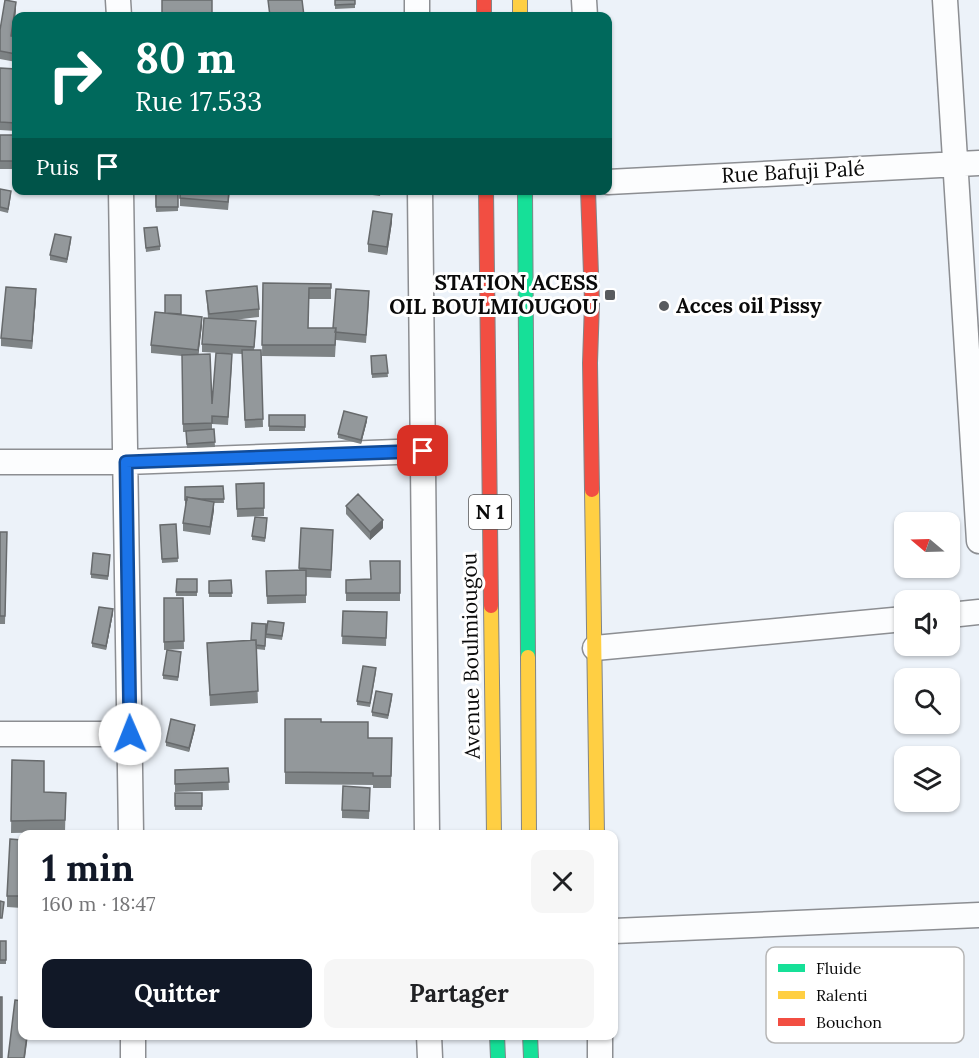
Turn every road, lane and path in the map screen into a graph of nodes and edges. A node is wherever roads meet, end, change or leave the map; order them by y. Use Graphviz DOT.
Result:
graph roads {
  1 [pos="945,0"];
  2 [pos="979,163"];
  3 [pos="955,164"];
  4 [pos="612,182"];
  5 [pos="121,195"];
  6 [pos="420,195"];
  7 [pos="486,195"];
  8 [pos="525,195"];
  9 [pos="588,195"];
  10 [pos="423,451"];
  11 [pos="0,462"];
  12 [pos="126,462"];
  13 [pos="979,541"];
  14 [pos="979,612"];
  15 [pos="960,614"];
  16 [pos="894,621"];
  17 [pos="595,648"];
  18 [pos="0,734"];
  19 [pos="130,734"];
  20 [pos="131,830"];
  21 [pos="427,830"];
  22 [pos="494,830"];
  23 [pos="529,830"];
  24 [pos="597,830"];
  25 [pos="979,915"];
  26 [pos="618,931"];
  27 [pos="133,1040"];
  28 [pos="429,1040"];
  29 [pos="497,1040"];
  30 [pos="530,1040"];
  31 [pos="600,1040"];
  32 [pos="133,1058"];
  33 [pos="430,1058"];
  34 [pos="498,1058"];
  35 [pos="531,1058"];
  36 [pos="600,1058"];
  1 -- 3 [label="street"];
  2 -- 3 [label="street, Rue Bafuji Palé"];
  3 -- 4 [label="street, Rue Bafuji Palé"];
  3 -- 13 [label="street"];
  5 -- 12 [label="street"];
  6 -- 10 [label="street"];
  7 -- 22 [label="main road, Avenue Boulmiougou / N 1"];
  8 -- 23 [label="main road, N 1"];
  9 -- 17 [label="main road"];
  10 -- 12 [label="street"];
  10 -- 21 [label="street"];
  11 -- 12 [label="street"];
  12 -- 19 [label="street"];
  14 -- 15 [label="street"];
  16 -- 17 [label="street"];
  17 -- 24 [label="main road"];
  18 -- 19 [label="street"];
  19 -- 20 [label="street"];
  25 -- 26 [label="street"];
  27 -- 32 [label="street"];
  28 -- 33 [label="street"];
  29 -- 34 [label="main road"];
  30 -- 35 [label="main road"];
  31 -- 36 [label="street"];
}
